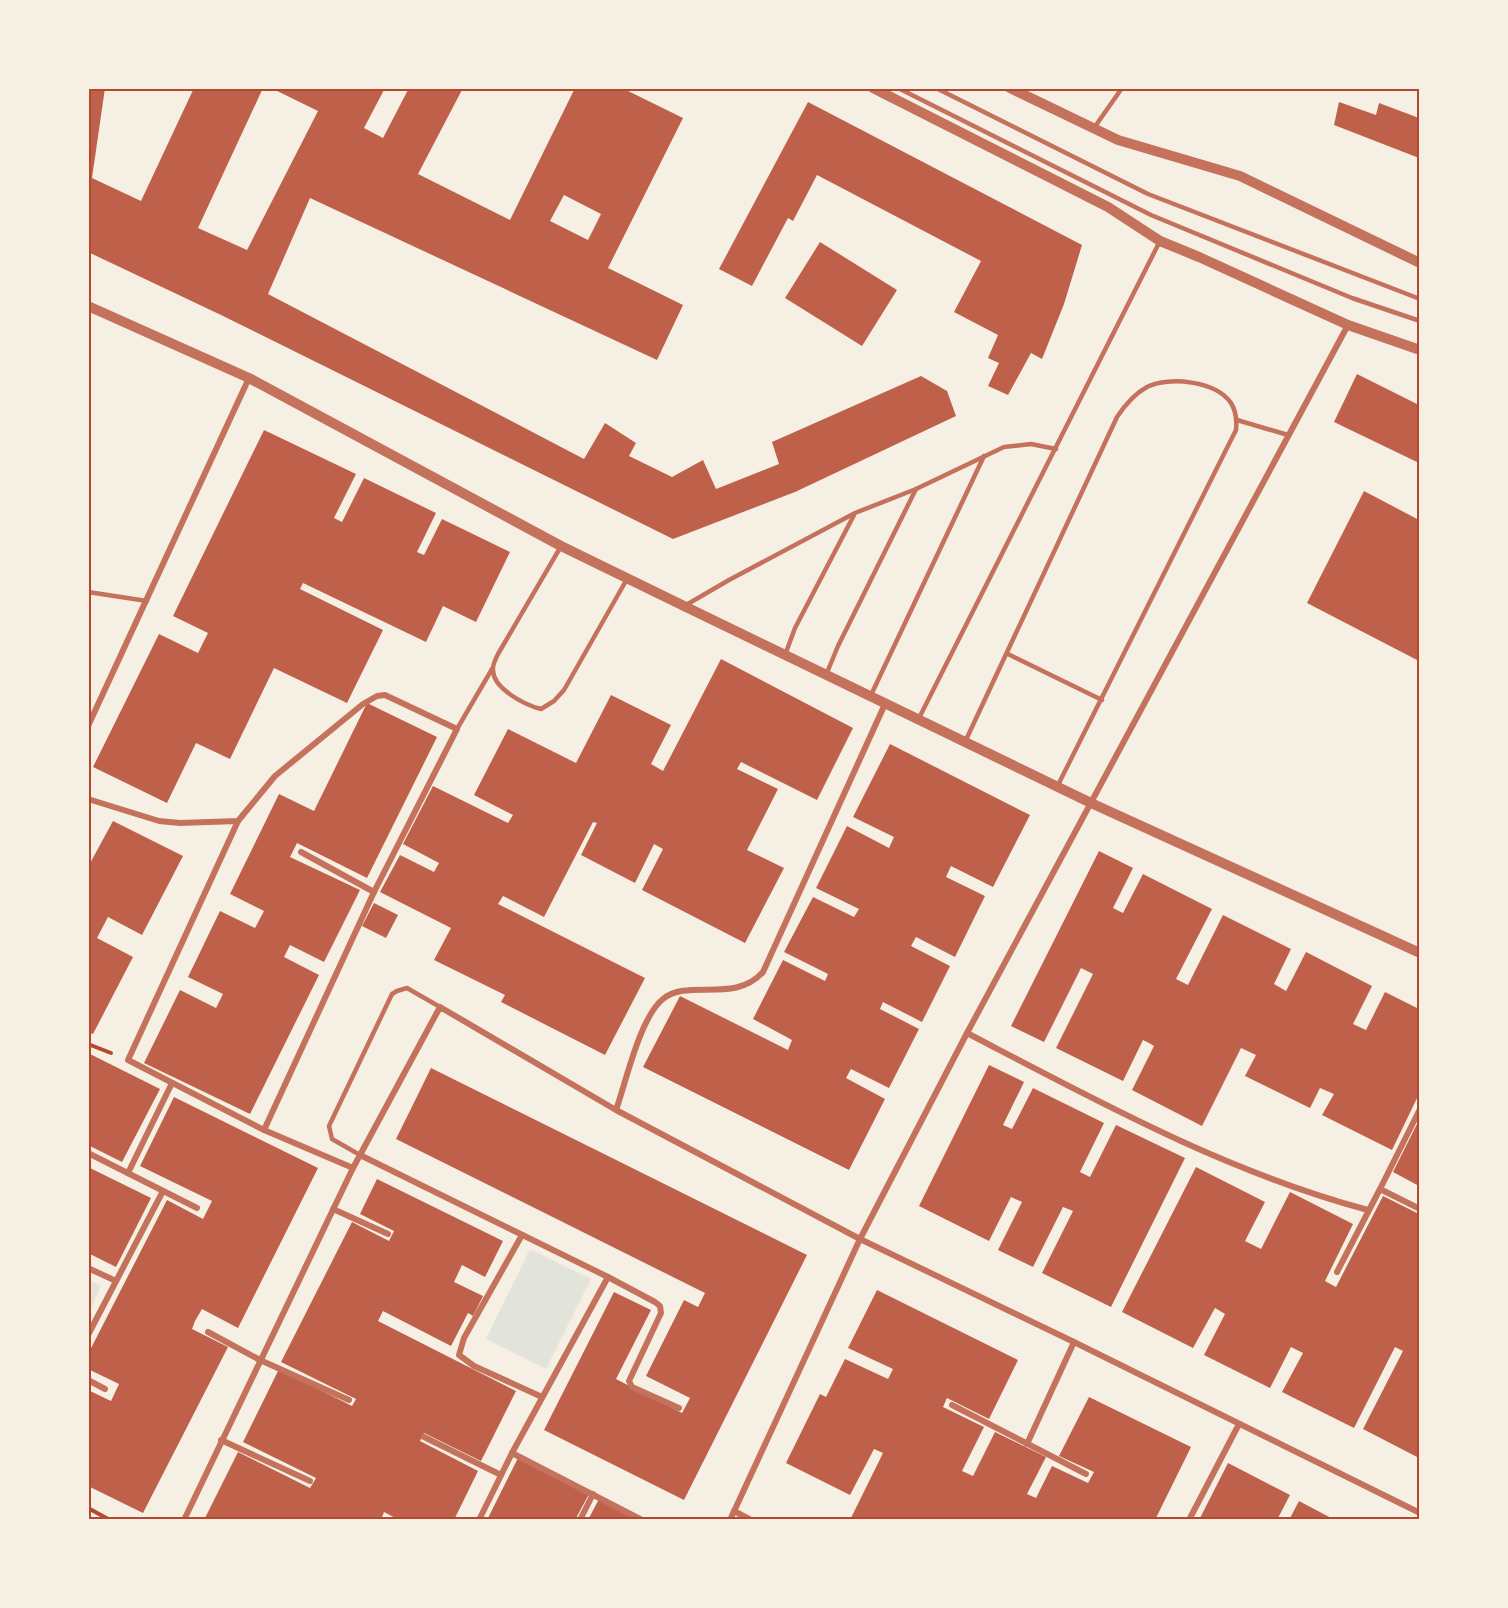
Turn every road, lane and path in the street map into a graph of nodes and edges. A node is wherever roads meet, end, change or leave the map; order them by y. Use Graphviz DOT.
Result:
graph roads {
  1 [pos="873,88"];
  2 [pos="898,88"];
  3 [pos="936,88"];
  4 [pos="1010,88"];
  5 [pos="1122,88"];
  6 [pos="1094,128"];
  7 [pos="1160,241"];
  8 [pos="1419,263"];
  9 [pos="1419,299"];
  10 [pos="88,306"];
  11 [pos="1419,321"];
  12 [pos="1348,325"];
  13 [pos="1419,350"];
  14 [pos="249,378"];
  15 [pos="1237,420"];
  16 [pos="1288,435"];
  17 [pos="1056,449"];
  18 [pos="984,456"];
  19 [pos="916,489"];
  20 [pos="855,513"];
  21 [pos="561,546"];
  22 [pos="627,579"];
  23 [pos="88,592"];
  24 [pos="147,601"];
  25 [pos="684,606"];
  26 [pos="1008,654"];
  27 [pos="785,655"];
  28 [pos="492,669"];
  29 [pos="826,675"];
  30 [pos="870,696"];
  31 [pos="1102,700"];
  32 [pos="885,704"];
  33 [pos="918,720"];
  34 [pos="88,726"];
  35 [pos="457,729"];
  36 [pos="965,742"];
  37 [pos="1057,787"];
  38 [pos="88,799"];
  39 [pos="1091,803"];
  40 [pos="238,821"];
  41 [pos="301,852"];
  42 [pos="374,892"];
  43 [pos="1419,953"];
  44 [pos="440,1007"];
  45 [pos="967,1033"];
  46 [pos="172,1083"];
  47 [pos="1419,1108"];
  48 [pos="616,1110"];
  49 [pos="264,1130"];
  50 [pos="88,1153"];
  51 [pos="360,1155"];
  52 [pos="353,1168"];
  53 [pos="128,1173"];
  54 [pos="1380,1189"];
  55 [pos="163,1191"];
  56 [pos="197,1208"];
  57 [pos="333,1209"];
  58 [pos="1419,1209"];
  59 [pos="1368,1210"];
  60 [pos="388,1234"];
  61 [pos="522,1235"];
  62 [pos="860,1239"];
  63 [pos="88,1268"];
  64 [pos="1336,1272"];
  65 [pos="608,1277"];
  66 [pos="116,1281"];
  67 [pos="208,1332"];
  68 [pos="88,1335"];
  69 [pos="1074,1342"];
  70 [pos="260,1359"];
  71 [pos="88,1380"];
  72 [pos="105,1389"];
  73 [pos="543,1397"];
  74 [pos="349,1400"];
  75 [pos="952,1405"];
  76 [pos="679,1408"];
  77 [pos="1239,1424"];
  78 [pos="424,1437"];
  79 [pos="221,1440"];
  80 [pos="1027,1444"];
  81 [pos="512,1453"];
  82 [pos="1086,1474"];
  83 [pos="501,1475"];
  84 [pos="310,1480"];
  85 [pos="593,1494"];
  86 [pos="88,1508"];
  87 [pos="734,1511"];
  88 [pos="1419,1513"];
  89 [pos="110,1520"];
  90 [pos="183,1520"];
  91 [pos="479,1520"];
  92 [pos="580,1520"];
  93 [pos="642,1520"];
  94 [pos="730,1520"];
  95 [pos="752,1520"];
  96 [pos="1190,1520"];
  1 -- 7 [label="street"];
  2 -- 11 [label="lane"];
  3 -- 9 [label="lane"];
  4 -- 6 [label="street"];
  5 -- 6 [label="lane"];
  6 -- 8 [label="street"];
  7 -- 12 [label="street"];
  7 -- 17 [label="lane"];
  10 -- 14 [label="street"];
  12 -- 13 [label="street"];
  12 -- 16 [label="street"];
  14 -- 21 [label="street"];
  14 -- 24 [label="street"];
  15 -- 16 [label="lane"];
  15 -- 26 [label="lane"];
  15 -- 31 [label="lane"];
  16 -- 39 [label="street"];
  17 -- 18 [label="lane"];
  17 -- 33 [label="lane"];
  18 -- 19 [label="lane"];
  18 -- 30 [label="lane"];
  19 -- 20 [label="lane"];
  19 -- 29 [label="lane"];
  20 -- 25 [label="lane"];
  20 -- 27 [label="lane"];
  21 -- 22 [label="street"];
  21 -- 28 [label="lane"];
  22 -- 25 [label="street"];
  22 -- 28 [label="lane"];
  23 -- 24 [label="lane"];
  24 -- 34 [label="street"];
  25 -- 27 [label="street"];
  26 -- 31 [label="lane"];
  26 -- 36 [label="lane"];
  27 -- 29 [label="street"];
  28 -- 35 [label="lane"];
  29 -- 30 [label="street"];
  30 -- 32 [label="street"];
  31 -- 37 [label="lane"];
  32 -- 33 [label="street"];
  32 -- 48 [label="street"];
  33 -- 36 [label="street"];
  35 -- 40 [label="street"];
  35 -- 42 [label="street"];
  36 -- 37 [label="street"];
  37 -- 39 [label="street"];
  38 -- 40 [label="street"];
  39 -- 43 [label="street"];
  39 -- 45 [label="street"];
  40 -- 46 [label="street"];
  41 -- 42 [label="street"];
  42 -- 49 [label="street"];
  44 -- 48 [label="street"];
  44 -- 51 [label="street"];
  44 -- 51 [label="lane"];
  45 -- 59 [label="street"];
  45 -- 62 [label="street"];
  46 -- 49 [label="street"];
  46 -- 53 [label="street"];
  47 -- 54 [label="street"];
  48 -- 62 [label="street"];
  49 -- 52 [label="street"];
  50 -- 53 [label="street"];
  51 -- 52 [label="street"];
  51 -- 61 [label="street"];
  52 -- 57 [label="street"];
  53 -- 55 [label="street"];
  54 -- 58 [label="street"];
  54 -- 59 [label="street"];
  55 -- 56 [label="street"];
  55 -- 66 [label="street"];
  57 -- 60 [label="street"];
  57 -- 70 [label="street"];
  59 -- 64 [label="street"];
  61 -- 65 [label="street"];
  61 -- 73 [label="street"];
  62 -- 69 [label="street"];
  62 -- 87 [label="street"];
  63 -- 66 [label="street"];
  65 -- 73 [label="street"];
  65 -- 76 [label="street"];
  66 -- 68 [label="street"];
  67 -- 70 [label="street"];
  69 -- 77 [label="street"];
  69 -- 80 [label="street"];
  70 -- 74 [label="street"];
  70 -- 79 [label="street"];
  71 -- 72 [label="street"];
  73 -- 81 [label="street"];
  75 -- 80 [label="street"];
  77 -- 88 [label="street"];
  77 -- 96 [label="street"];
  78 -- 83 [label="street"];
  79 -- 84 [label="street"];
  79 -- 90 [label="street"];
  80 -- 82 [label="street"];
  81 -- 83 [label="street"];
  81 -- 85 [label="street"];
  83 -- 91 [label="street"];
  85 -- 92 [label="street"];
  85 -- 93 [label="street"];
  86 -- 89 [label="path"];
  87 -- 94 [label="street"];
  87 -- 95 [label="street"];
}
